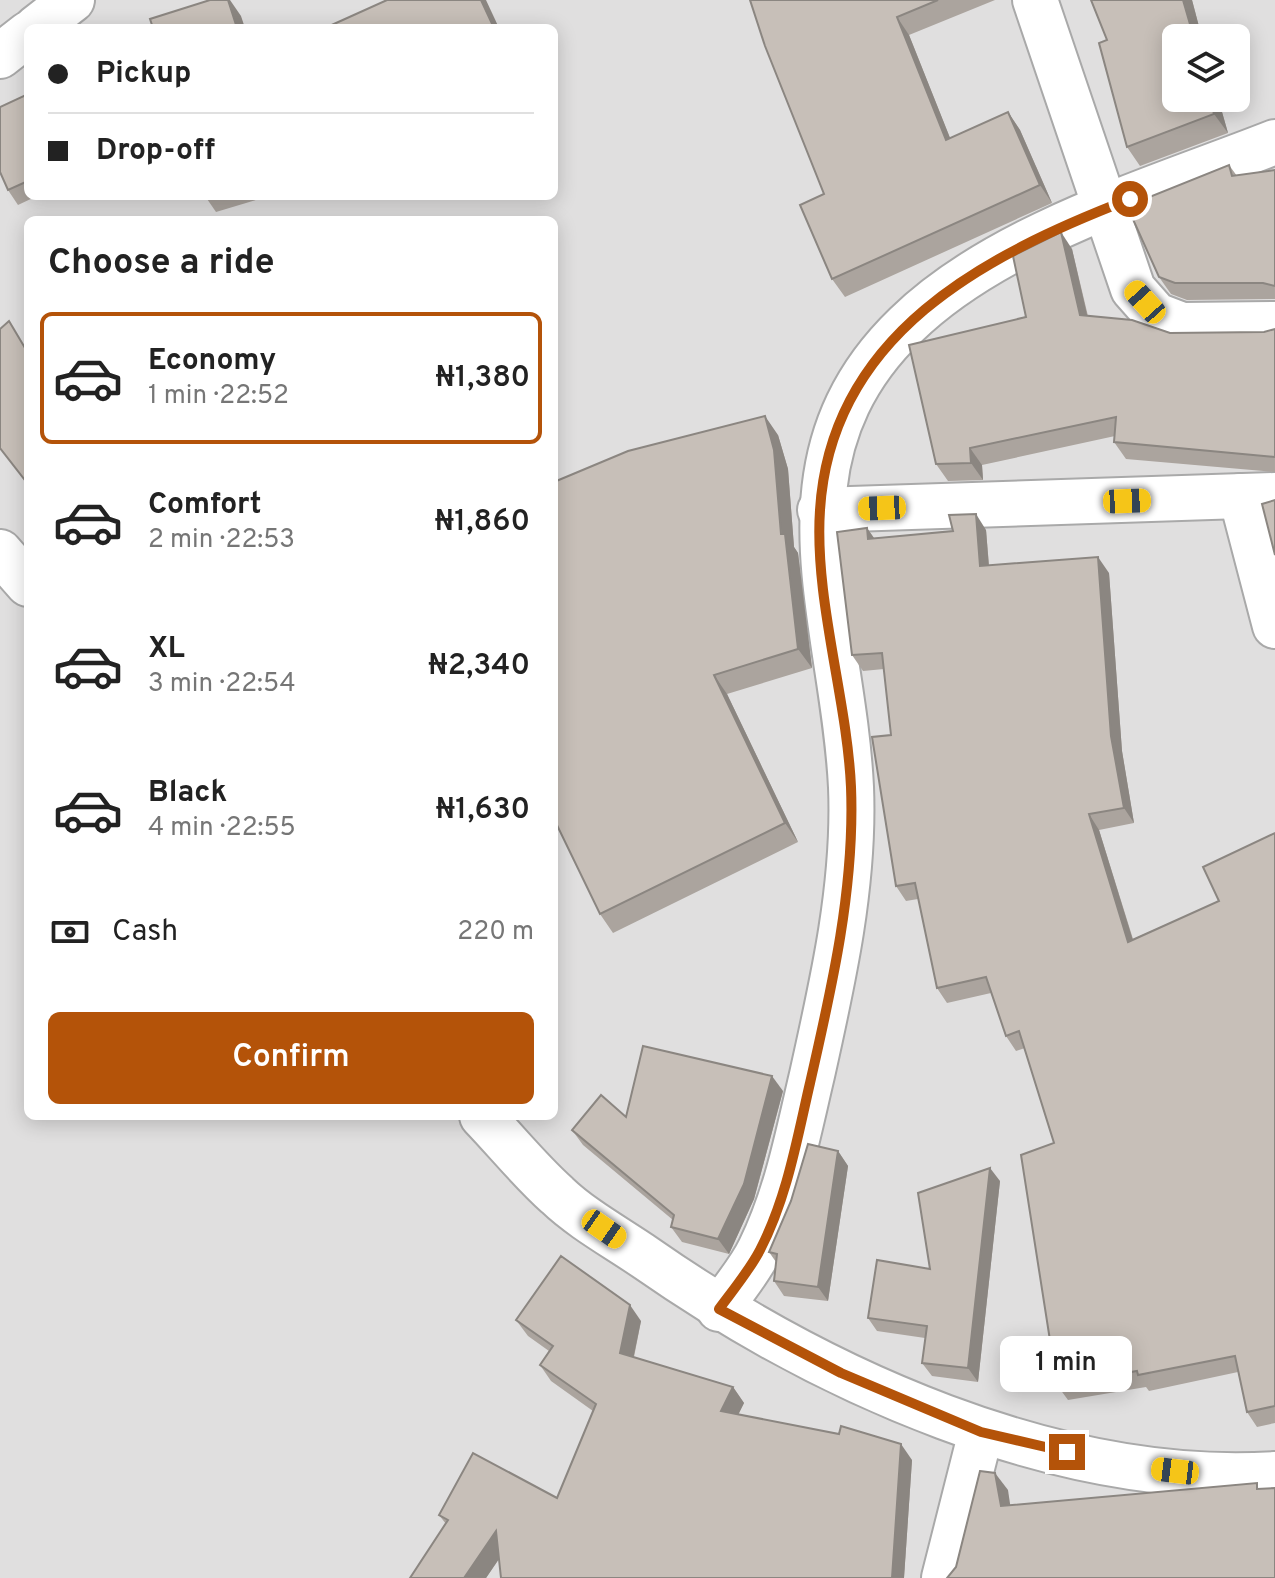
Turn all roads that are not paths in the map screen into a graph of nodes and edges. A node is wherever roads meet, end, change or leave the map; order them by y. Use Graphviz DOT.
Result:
graph roads {
  1 [pos="72,0"];
  2 [pos="1035,0"];
  3 [pos="41,24"];
  4 [pos="24,37"];
  5 [pos="0,56"];
  6 [pos="1275,142"];
  7 [pos="1103,209"];
  8 [pos="1275,324"];
  9 [pos="1258,496"];
  10 [pos="820,510"];
  11 [pos="0,552"];
  12 [pos="24,579"];
  13 [pos="1275,626"];
  14 [pos="486,1120"];
  15 [pos="719,1309"];
  16 [pos="981,1432"];
  17 [pos="1275,1474"];
  18 [pos="944,1578"];
  1 -- 3 [label="street"];
  2 -- 7 [label="street"];
  4 -- 5 [label="street"];
  6 -- 7 [label="street"];
  7 -- 8 [label="street"];
  7 -- 10 [label="street"];
  9 -- 10 [label="street"];
  9 -- 13 [label="street"];
  10 -- 15 [label="street"];
  11 -- 12 [label="street"];
  14 -- 15 [label="street"];
  15 -- 16 [label="street"];
  16 -- 17 [label="street"];
  16 -- 18 [label="street"];
}
